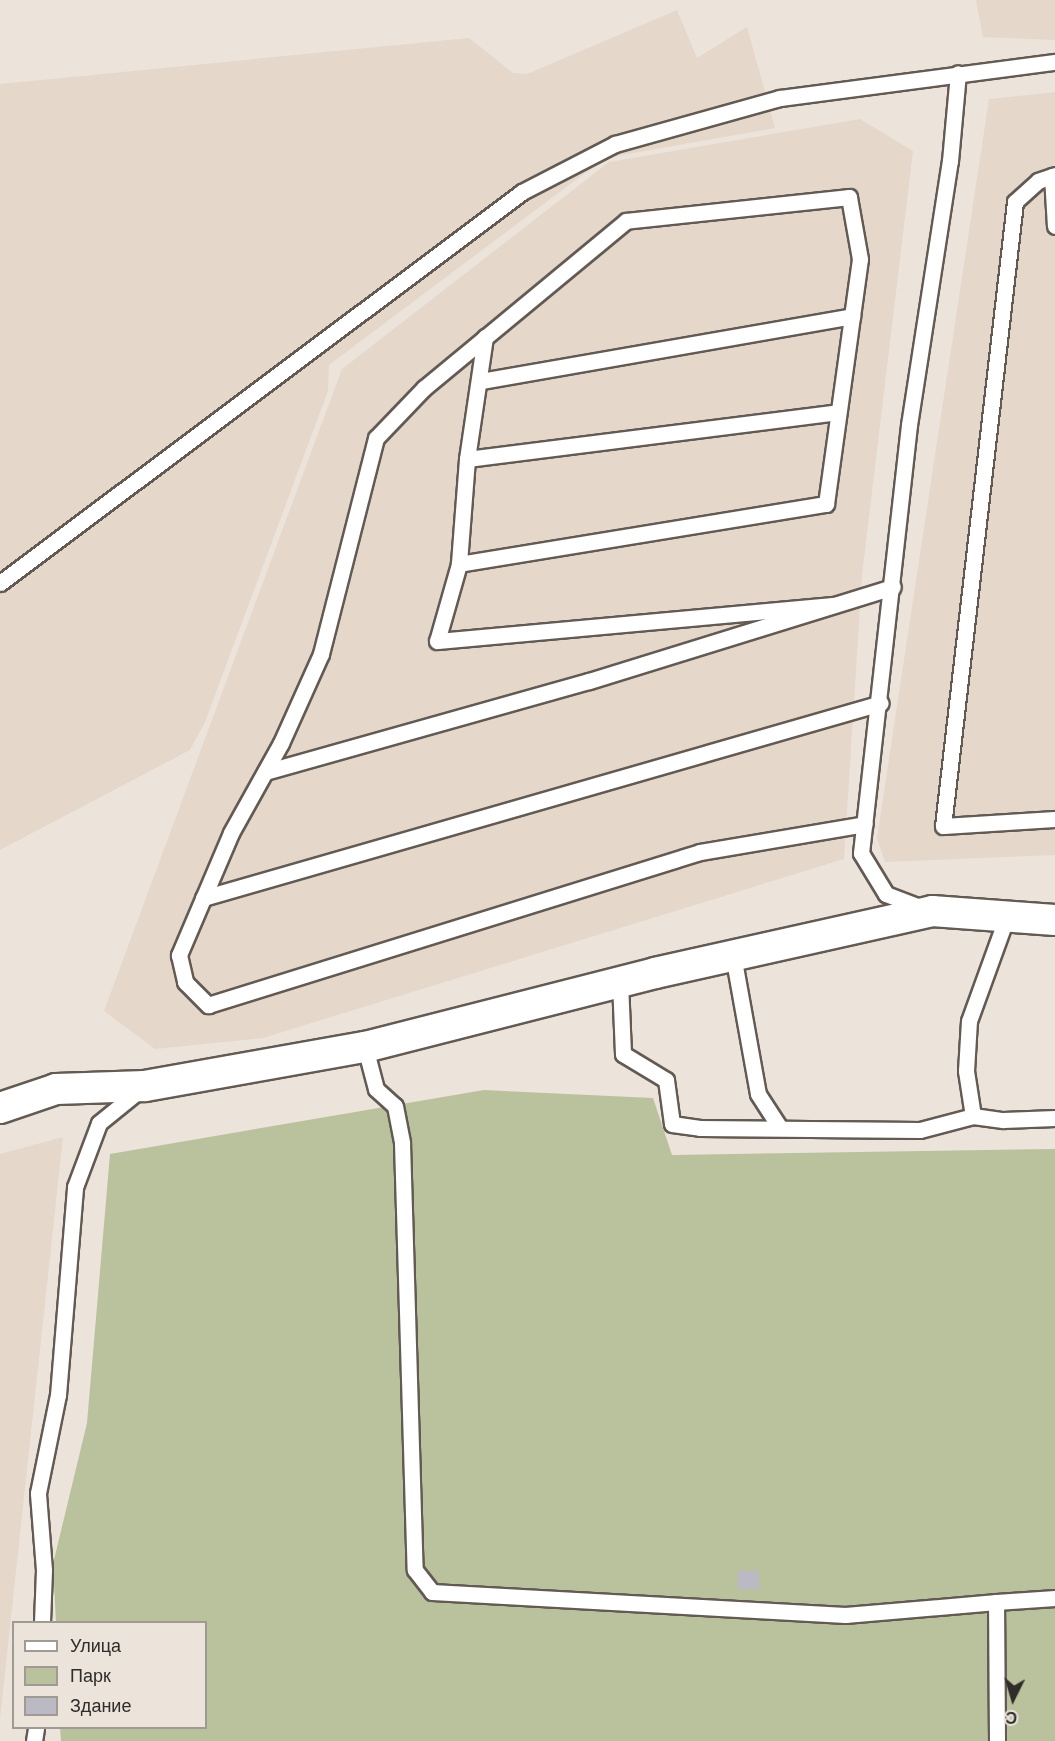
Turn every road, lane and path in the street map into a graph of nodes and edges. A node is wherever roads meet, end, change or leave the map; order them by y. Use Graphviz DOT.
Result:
graph roads {
  1 [pos="1055,62"];
  2 [pos="958,73"];
  3 [pos="1054,175"];
  4 [pos="1055,226"];
  5 [pos="852,316"];
  6 [pos="485,337"];
  7 [pos="481,381"];
  8 [pos="838,412"];
  9 [pos="467,459"];
  10 [pos="459,564"];
  11 [pos="0,583"];
  12 [pos="893,587"];
  13 [pos="833,605"];
  14 [pos="881,703"];
  15 [pos="265,772"];
  16 [pos="1055,819"];
  17 [pos="865,824"];
  18 [pos="203,898"];
  19 [pos="932,911"];
  20 [pos="1007,916"];
  21 [pos="1055,920"];
  22 [pos="733,955"];
  23 [pos="620,982"];
  24 [pos="364,1047"];
  25 [pos="145,1086"];
  26 [pos="0,1108"];
  27 [pos="973,1116"];
  28 [pos="1055,1118"];
  29 [pos="779,1126"];
  30 [pos="1055,1599"];
  31 [pos="996,1602"];
  32 [pos="42,1621"];
  33 [pos="997,1741"];
  1 -- 2 [label="lane"];
  2 -- 11 [label="lane"];
  2 -- 12 [label="lane"];
  3 -- 4 [label="lane"];
  3 -- 16 [label="lane"];
  5 -- 6 [label="lane"];
  5 -- 7 [label="lane"];
  5 -- 8 [label="lane"];
  6 -- 7 [label="lane"];
  6 -- 15 [label="lane"];
  7 -- 9 [label="lane"];
  8 -- 9 [label="lane"];
  8 -- 10 [label="lane"];
  9 -- 10 [label="lane"];
  10 -- 13 [label="lane"];
  12 -- 13 [label="lane"];
  12 -- 14 [label="lane"];
  13 -- 15 [label="lane"];
  14 -- 17 [label="lane"];
  14 -- 18 [label="lane"];
  15 -- 18 [label="lane"];
  17 -- 18 [label="lane"];
  17 -- 19 [label="lane"];
  19 -- 20 [label="street"];
  19 -- 22 [label="street"];
  20 -- 21 [label="street"];
  20 -- 27 [label="lane"];
  22 -- 23 [label="street"];
  22 -- 29 [label="lane"];
  23 -- 24 [label="street"];
  23 -- 29 [label="lane"];
  24 -- 25 [label="street"];
  24 -- 31 [label="lane"];
  25 -- 26 [label="street"];
  25 -- 32 [label="lane"];
  27 -- 28 [label="lane"];
  27 -- 29 [label="lane"];
  30 -- 31 [label="lane"];
  31 -- 33 [label="lane"];
}
